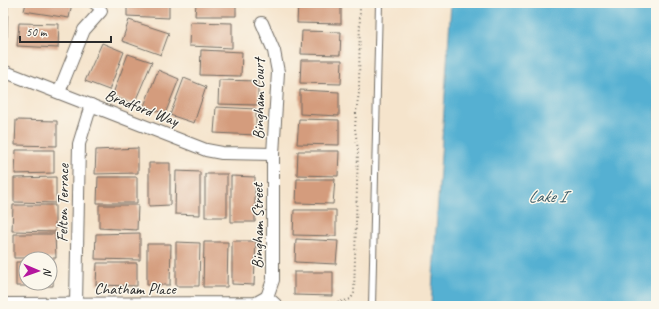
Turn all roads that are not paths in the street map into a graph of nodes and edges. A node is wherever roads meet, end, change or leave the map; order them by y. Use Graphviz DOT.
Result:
graph roads {
  1 [pos="90,3"];
  2 [pos="379,3"];
  3 [pos="101,11"];
  4 [pos="262,23"];
  5 [pos="3,71"];
  6 [pos="59,92"];
  7 [pos="91,104"];
  8 [pos="273,154"];
  9 [pos="267,297"];
  10 [pos="3,304"];
  11 [pos="76,304"];
  12 [pos="277,306"];
  13 [pos="372,306"];
  1 -- 3 [label="lane"];
  2 -- 13 [label="lane"];
  3 -- 6 [label="street"];
  4 -- 8 [label="street, Bingham Court"];
  5 -- 6 [label="street, Bradford Way"];
  6 -- 7 [label="street, Bradford Way"];
  7 -- 8 [label="street, Bradford Way"];
  7 -- 11 [label="street, Felton Terrace"];
  8 -- 9 [label="street, Bingham Street"];
  9 -- 11 [label="street, Chatham Place"];
  9 -- 12 [label="street"];
  10 -- 11 [label="street, Chatham Place"];
}
